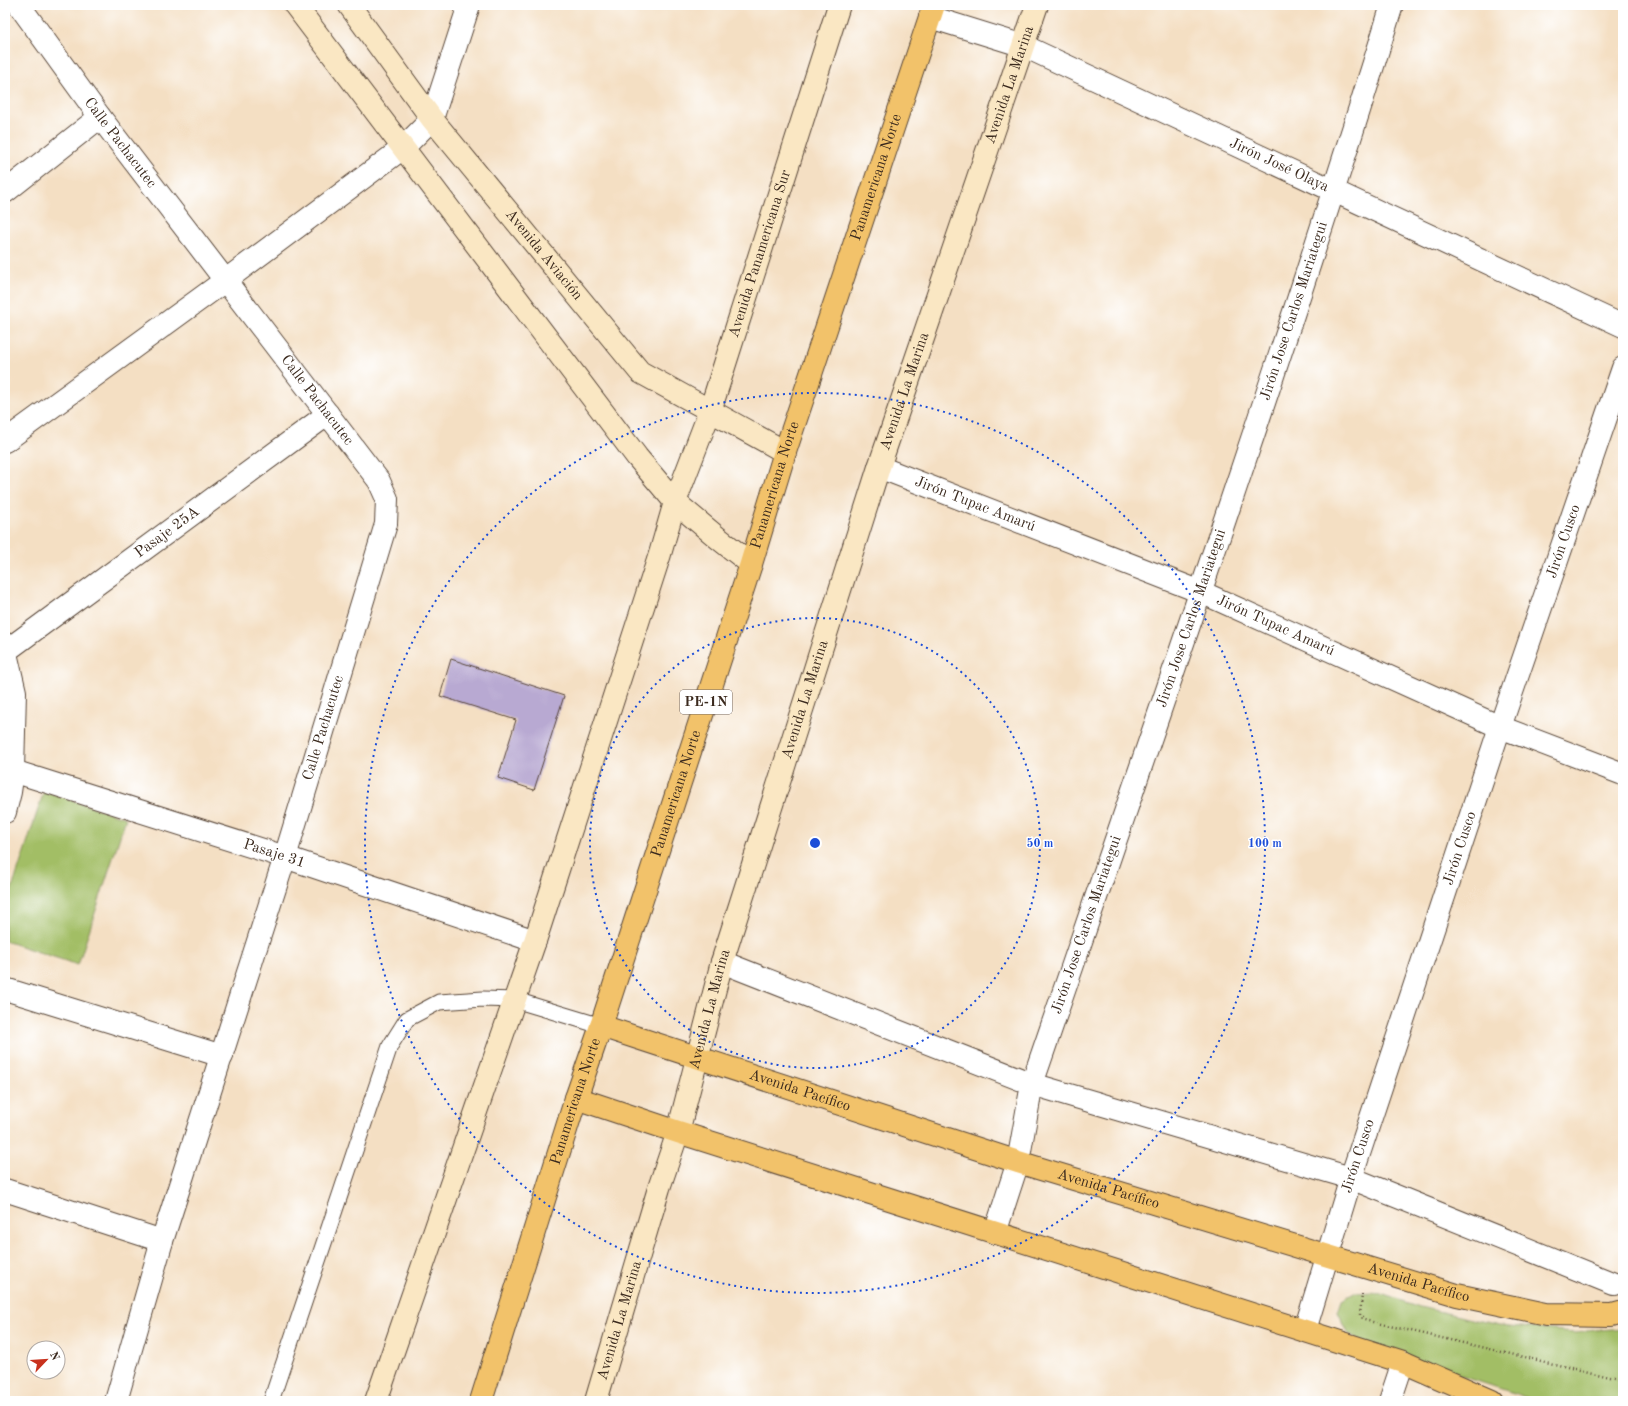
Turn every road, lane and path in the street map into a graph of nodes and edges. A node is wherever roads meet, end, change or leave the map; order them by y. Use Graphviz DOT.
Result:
graph roads {
  1 [pos="19,5"];
  2 [pos="295,5"];
  3 [pos="349,5"];
  4 [pos="470,5"];
  5 [pos="839,5"];
  6 [pos="1037,5"];
  7 [pos="1392,5"];
  8 [pos="932,11"];
  9 [pos="1024,46"];
  10 [pos="100,117"];
  11 [pos="432,119"];
  12 [pos="403,148"];
  13 [pos="1334,190"];
  14 [pos="5,192"];
  15 [pos="226,280"];
  16 [pos="1623,326"];
  17 [pos="1623,368"];
  18 [pos="710,411"];
  19 [pos="328,414"];
  20 [pos="5,441"];
  21 [pos="785,452"];
  22 [pos="879,467"];
  23 [pos="676,502"];
  24 [pos="751,564"];
  25 [pos="1201,592"];
  26 [pos="6,650"];
  27 [pos="1500,727"];
  28 [pos="13,771"];
  29 [pos="1623,774"];
  30 [pos="5,812"];
  31 [pos="285,857"];
  32 [pos="535,941"];
  33 [pos="722,962"];
  34 [pos="5,989"];
  35 [pos="515,1000"];
  36 [pos="601,1026"];
  37 [pos="222,1056"];
  38 [pos="696,1056"];
  39 [pos="1032,1084"];
  40 [pos="576,1098"];
  41 [pos="678,1132"];
  42 [pos="1018,1162"];
  43 [pos="1351,1178"];
  44 [pos="5,1190"];
  45 [pos="995,1233"];
  46 [pos="162,1242"];
  47 [pos="1327,1256"];
  48 [pos="1614,1284"];
  49 [pos="1623,1312"];
  50 [pos="1305,1330"];
  51 [pos="1403,1362"];
  52 [pos="116,1401"];
  53 [pos="273,1401"];
  54 [pos="376,1401"];
  55 [pos="481,1401"];
  56 [pos="596,1401"];
  57 [pos="1390,1401"];
  58 [pos="1492,1401"];
  1 -- 10 [label="street, Calle Pachacutec"];
  2 -- 12 [label="main road"];
  3 -- 11 [label="main road, Avenida Aviación"];
  4 -- 11 [label="street"];
  5 -- 18 [label="main road, Avenida Panamericana Sur"];
  6 -- 9 [label="main road, Avenida La Marina"];
  7 -- 13 [label="street, Jirón Jose Carlos Mariategui"];
  8 -- 9 [label="street, Jirón José Olaya"];
  8 -- 21 [label="main road, Panamericana Norte / PE-1N"];
  9 -- 13 [label="street, Jirón José Olaya"];
  9 -- 22 [label="main road, Avenida La Marina"];
  10 -- 14 [label="street"];
  10 -- 15 [label="street, Calle Pachacutec"];
  11 -- 12 [label="street"];
  11 -- 18 [label="main road, Avenida Aviación"];
  12 -- 15 [label="street"];
  12 -- 23 [label="main road"];
  13 -- 16 [label="street, Jirón José Olaya"];
  13 -- 25 [label="street, Jirón Jose Carlos Mariategui"];
  15 -- 19 [label="street, Calle Pachacutec"];
  15 -- 20 [label="street"];
  17 -- 27 [label="street, Jirón Cusco"];
  18 -- 21 [label="main road, Avenida Aviación"];
  18 -- 23 [label="main road, Avenida Panamericana Sur"];
  19 -- 26 [label="street, Pasaje 25A"];
  19 -- 31 [label="street, Calle Pachacutec"];
  21 -- 24 [label="main road, Panamericana Norte / PE-1N"];
  22 -- 25 [label="street, Jirón Tupac Amarú"];
  22 -- 33 [label="main road, Avenida La Marina"];
  23 -- 24 [label="main road"];
  23 -- 32 [label="main road, Avenida Panamericana Sur"];
  24 -- 36 [label="main road, Panamericana Norte / PE-1N"];
  25 -- 27 [label="street, Jirón Tupac Amarú"];
  25 -- 39 [label="street, Jirón Jose Carlos Mariategui"];
  26 -- 28 [label="street"];
  27 -- 29 [label="street, Jirón Tupac Amarú"];
  27 -- 43 [label="street, Jirón Cusco"];
  28 -- 30 [label="street"];
  28 -- 31 [label="street, Pasaje 31"];
  31 -- 32 [label="street, Pasaje 31"];
  31 -- 37 [label="street, Calle Pachacutec"];
  32 -- 35 [label="main road, Avenida Panamericana Sur"];
  33 -- 38 [label="main road, Avenida La Marina"];
  33 -- 39 [label="street"];
  34 -- 37 [label="street"];
  35 -- 36 [label="lane"];
  35 -- 53 [label="lane"];
  35 -- 54 [label="main road, Avenida Panamericana Sur"];
  36 -- 38 [label="main road, Avenida Pacífico"];
  36 -- 40 [label="main road, Panamericana Norte / PE-1N"];
  37 -- 46 [label="street, Calle Pachacutec"];
  38 -- 41 [label="main road, Avenida La Marina"];
  38 -- 42 [label="main road, Avenida Pacífico"];
  39 -- 42 [label="street, Jirón Jose Carlos Mariategui"];
  39 -- 43 [label="street"];
  40 -- 41 [label="main road"];
  40 -- 55 [label="main road, Panamericana Norte / PE-1N"];
  41 -- 45 [label="main road"];
  41 -- 56 [label="main road, Avenida La Marina"];
  42 -- 45 [label="street, Jirón Jose Carlos Mariategui"];
  42 -- 47 [label="main road, Avenida Pacífico"];
  43 -- 47 [label="street, Jirón Cusco"];
  43 -- 48 [label="street"];
  44 -- 46 [label="street"];
  45 -- 50 [label="main road"];
  46 -- 52 [label="street, Calle Pachacutec"];
  47 -- 49 [label="main road, Avenida Pacífico"];
  47 -- 50 [label="street, Jirón Cusco"];
  50 -- 51 [label="main road"];
  51 -- 57 [label="street"];
  51 -- 58 [label="main road"];
}
